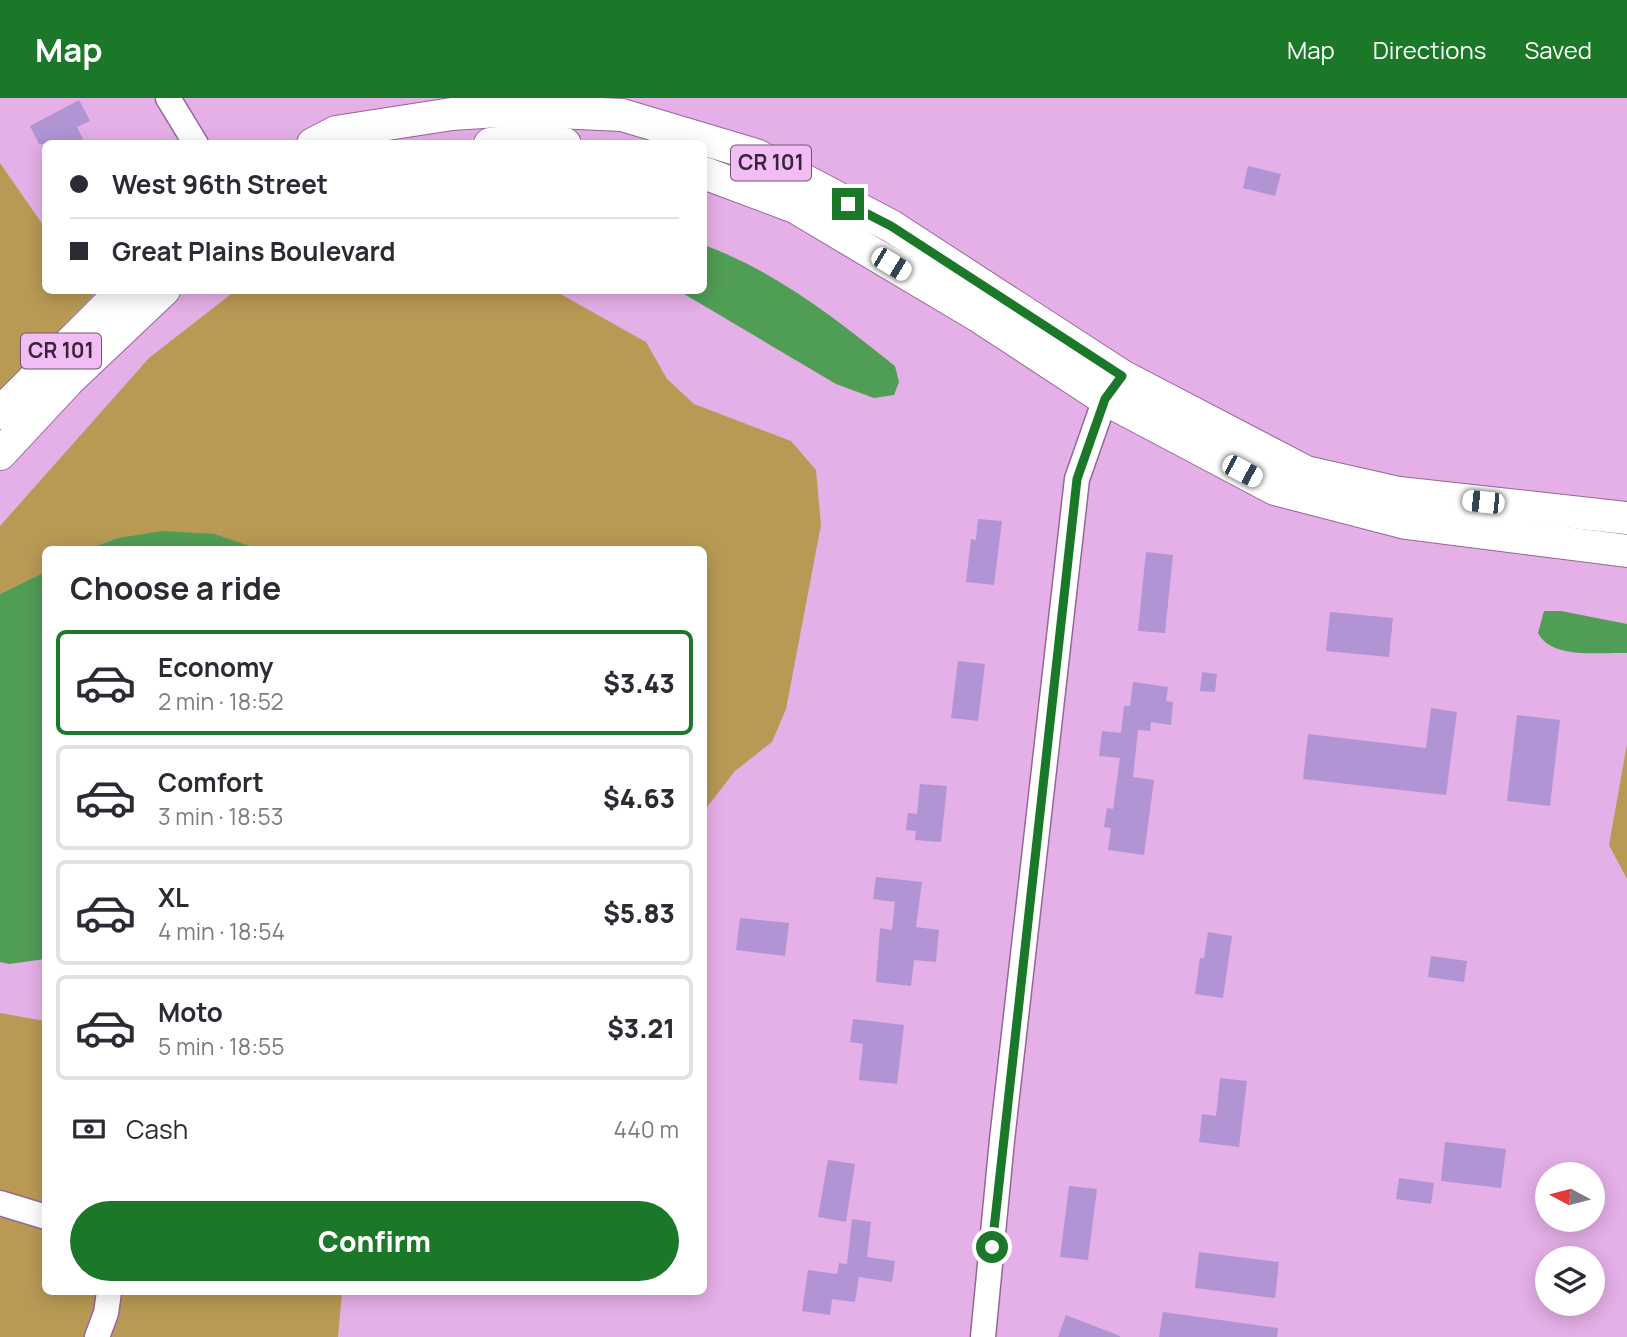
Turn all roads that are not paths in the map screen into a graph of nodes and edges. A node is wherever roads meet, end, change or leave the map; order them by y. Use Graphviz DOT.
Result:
graph roads {
  1 [pos="167,98"];
  2 [pos="193,140"];
  3 [pos="321,140"];
  4 [pos="701,140"];
  5 [pos="707,142"];
  6 [pos="707,174"];
  7 [pos="119,294"];
  8 [pos="160,294"];
  9 [pos="1113,388"];
  10 [pos="0,413"];
  11 [pos="0,454"];
  12 [pos="1627,517"];
  13 [pos="1627,551"];
  14 [pos="0,1203"];
  15 [pos="42,1216"];
  16 [pos="109,1295"];
  17 [pos="97,1337"];
  18 [pos="983,1337"];
  1 -- 2 [label="street"];
  3 -- 4 [label="main road, CR 101"];
  5 -- 9 [label="main road, CR 101"];
  6 -- 9 [label="main road, CR 101"];
  7 -- 10 [label="main road, CR 101"];
  8 -- 11 [label="main road, CR 101"];
  9 -- 12 [label="main road, CR 101"];
  9 -- 13 [label="main road, CR 101"];
  9 -- 18 [label="street"];
  14 -- 15 [label="street"];
  16 -- 17 [label="street"];
}
